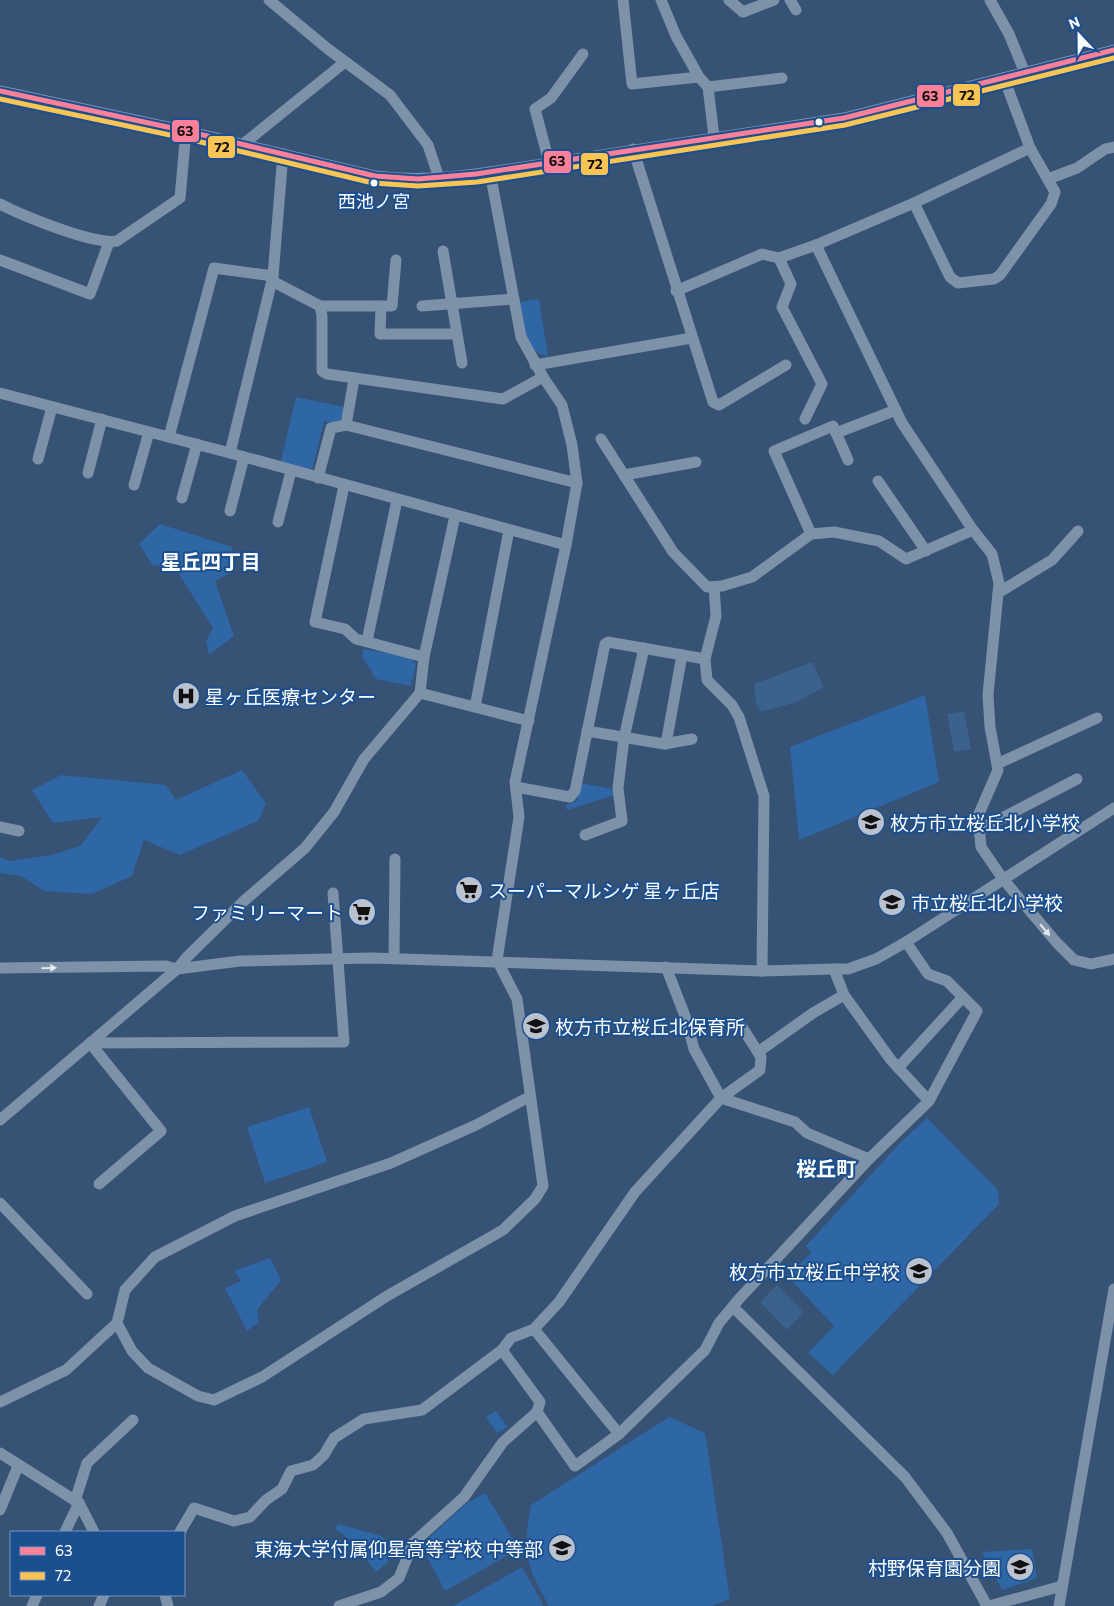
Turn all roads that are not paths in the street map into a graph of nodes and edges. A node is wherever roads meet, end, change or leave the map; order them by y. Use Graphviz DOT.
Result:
graph roads {
  1 [pos="271,0"];
  2 [pos="622,0"];
  3 [pos="661,0"];
  4 [pos="729,0"];
  5 [pos="774,0"];
  6 [pos="990,0"];
  7 [pos="1114,50"];
  8 [pos="583,54"];
  9 [pos="345,62"];
  10 [pos="1025,73"];
  11 [pos="700,77"];
  12 [pos="782,78"];
  13 [pos="1004,78"];
  14 [pos="708,87"];
  15 [pos="0,91"];
  16 [pos="186,131"];
  17 [pos="714,137"];
  18 [pos="242,145"];
  19 [pos="1114,147"];
  20 [pos="1030,148"];
  21 [pos="633,149"];
  22 [pos="283,154"];
  23 [pos="549,162"];
  24 [pos="490,172"];
  25 [pos="439,178"];
  26 [pos="1048,179"];
  27 [pos="914,203"];
  28 [pos="0,204"];
  29 [pos="109,242"];
  30 [pos="816,245"];
  31 [pos="442,251"];
  32 [pos="779,258"];
  33 [pos="0,260"];
  34 [pos="396,260"];
  35 [pos="272,278"];
  36 [pos="676,291"];
  37 [pos="514,299"];
  38 [pos="450,305"];
  39 [pos="320,306"];
  40 [pos="381,306"];
  41 [pos="422,306"];
  42 [pos="456,334"];
  43 [pos="692,338"];
  44 [pos="462,363"];
  45 [pos="535,365"];
  46 [pos="786,365"];
  47 [pos="543,377"];
  48 [pos="354,379"];
  49 [pos="0,393"];
  50 [pos="52,407"];
  51 [pos="896,410"];
  52 [pos="102,419"];
  53 [pos="805,419"];
  54 [pos="346,425"];
  55 [pos="149,432"];
  56 [pos="836,434"];
  57 [pos="169,438"];
  58 [pos="601,439"];
  59 [pos="196,444"];
  60 [pos="230,453"];
  61 [pos="244,457"];
  62 [pos="38,458"];
  63 [pos="848,460"];
  64 [pos="696,462"];
  65 [pos="291,471"];
  66 [pos="88,473"];
  67 [pos="624,475"];
  68 [pos="318,478"];
  69 [pos="878,481"];
  70 [pos="577,482"];
  71 [pos="134,486"];
  72 [pos="344,486"];
  73 [pos="182,498"];
  74 [pos="397,500"];
  75 [pos="230,511"];
  76 [pos="455,516"];
  77 [pos="278,522"];
  78 [pos="509,530"];
  79 [pos="973,530"];
  80 [pos="1078,531"];
  81 [pos="811,534"];
  82 [pos="566,546"];
  83 [pos="926,551"];
  84 [pos="714,587"];
  85 [pos="998,593"];
  86 [pos="367,641"];
  87 [pos="644,648"];
  88 [pos="682,655"];
  89 [pos="424,657"];
  90 [pos="705,659"];
  91 [pos="420,693"];
  92 [pos="475,707"];
  93 [pos="1097,718"];
  94 [pos="530,721"];
  95 [pos="587,731"];
  96 [pos="624,738"];
  97 [pos="692,739"];
  98 [pos="666,744"];
  99 [pos="997,764"];
  100 [pos="1077,779"];
  101 [pos="516,787"];
  102 [pos="1114,808"];
  103 [pos="0,827"];
  104 [pos="979,830"];
  105 [pos="19,831"];
  106 [pos="585,835"];
  107 [pos="395,859"];
  108 [pos="1003,879"];
  109 [pos="333,893"];
  110 [pos="906,942"];
  111 [pos="394,958"];
  112 [pos="338,959"];
  113 [pos="1114,959"];
  114 [pos="497,960"];
  115 [pos="666,967"];
  116 [pos="0,968"];
  117 [pos="834,969"];
  118 [pos="177,970"];
  119 [pos="762,971"];
  120 [pos="844,995"];
  121 [pos="963,997"];
  122 [pos="742,1027"];
  123 [pos="90,1043"];
  124 [pos="758,1052"];
  125 [pos="898,1068"];
  126 [pos="529,1096"];
  127 [pos="721,1098"];
  128 [pos="929,1102"];
  129 [pos="2,1113"];
  130 [pos="869,1159"];
  131 [pos="99,1184"];
  132 [pos="0,1204"];
  133 [pos="1114,1290"];
  134 [pos="88,1294"];
  135 [pos="733,1307"];
  136 [pos="117,1323"];
  137 [pos="534,1329"];
  138 [pos="502,1350"];
  139 [pos="0,1402"];
  140 [pos="537,1412"];
  141 [pos="133,1420"];
  142 [pos="620,1434"];
  143 [pos="0,1453"];
  144 [pos="18,1466"];
  145 [pos="77,1502"];
  146 [pos="0,1510"];
  147 [pos="66,1531"];
  148 [pos="93,1531"];
  149 [pos="181,1531"];
  150 [pos="1062,1586"];
  151 [pos="339,1606"];
  152 [pos="988,1606"];
  153 [pos="1059,1606"];
  1 -- 9 [label="street"];
  2 -- 11 [label="street"];
  3 -- 11 [label="street"];
  4 -- 5 [label="street"];
  6 -- 10 [label="street"];
  7 -- 10 [label="street"];
  8 -- 23 [label="street"];
  9 -- 18 [label="street"];
  9 -- 25 [label="street"];
  10 -- 13 [label="street"];
  11 -- 14 [label="street"];
  12 -- 14 [label="street"];
  13 -- 17 [label="street"];
  13 -- 20 [label="street"];
  14 -- 17 [label="street"];
  15 -- 16 [label="street"];
  16 -- 18 [label="street"];
  16 -- 29 [label="street"];
  17 -- 21 [label="street"];
  18 -- 22 [label="street"];
  19 -- 26 [label="street"];
  20 -- 26 [label="street"];
  20 -- 27 [label="street"];
  21 -- 23 [label="street"];
  21 -- 36 [label="street"];
  22 -- 25 [label="street"];
  22 -- 35 [label="street"];
  23 -- 24 [label="street"];
  24 -- 25 [label="street"];
  24 -- 37 [label="street"];
  26 -- 27 [label="street"];
  27 -- 30 [label="street"];
  28 -- 29 [label="street"];
  29 -- 33 [label="street"];
  30 -- 32 [label="street"];
  30 -- 51 [label="street"];
  31 -- 38 [label="street"];
  32 -- 36 [label="street"];
  32 -- 53 [label="street"];
  34 -- 40 [label="street"];
  35 -- 39 [label="street"];
  35 -- 57 [label="street"];
  35 -- 60 [label="street"];
  36 -- 43 [label="street"];
  37 -- 38 [label="street"];
  37 -- 45 [label="street"];
  38 -- 41 [label="street"];
  38 -- 42 [label="street"];
  39 -- 40 [label="street"];
  39 -- 48 [label="street"];
  40 -- 42 [label="street"];
  42 -- 44 [label="street"];
  43 -- 45 [label="street"];
  43 -- 46 [label="street"];
  45 -- 47 [label="street"];
  47 -- 48 [label="street"];
  47 -- 70 [label="street"];
  48 -- 54 [label="street"];
  49 -- 50 [label="street"];
  50 -- 52 [label="street"];
  50 -- 62 [label="street"];
  51 -- 56 [label="street"];
  51 -- 79 [label="street"];
  52 -- 55 [label="street"];
  52 -- 66 [label="street"];
  54 -- 68 [label="street"];
  54 -- 70 [label="street"];
  55 -- 57 [label="street"];
  55 -- 71 [label="street"];
  56 -- 63 [label="street"];
  56 -- 81 [label="street"];
  57 -- 59 [label="street"];
  58 -- 67 [label="street"];
  59 -- 60 [label="street"];
  59 -- 73 [label="street"];
  60 -- 61 [label="street"];
  61 -- 65 [label="street"];
  61 -- 75 [label="street"];
  64 -- 67 [label="street"];
  65 -- 68 [label="street"];
  65 -- 77 [label="street"];
  67 -- 84 [label="street"];
  68 -- 72 [label="street"];
  69 -- 83 [label="street"];
  70 -- 82 [label="street"];
  72 -- 74 [label="street"];
  72 -- 86 [label="street"];
  74 -- 76 [label="street"];
  74 -- 86 [label="street"];
  76 -- 78 [label="street"];
  76 -- 89 [label="street"];
  78 -- 82 [label="street"];
  78 -- 92 [label="street"];
  79 -- 83 [label="street"];
  79 -- 85 [label="street"];
  80 -- 85 [label="street"];
  81 -- 83 [label="street"];
  81 -- 84 [label="street"];
  82 -- 94 [label="street"];
  84 -- 90 [label="street"];
  85 -- 99 [label="street"];
  86 -- 89 [label="street"];
  87 -- 88 [label="street"];
  87 -- 95 [label="street"];
  87 -- 96 [label="street"];
  88 -- 90 [label="street"];
  88 -- 98 [label="street"];
  89 -- 91 [label="street"];
  90 -- 119 [label="street"];
  91 -- 92 [label="street"];
  91 -- 118 [label="street"];
  92 -- 94 [label="street"];
  93 -- 99 [label="street"];
  94 -- 101 [label="street"];
  95 -- 96 [label="street"];
  95 -- 101 [label="street"];
  96 -- 98 [label="street"];
  96 -- 106 [label="street"];
  97 -- 98 [label="street"];
  99 -- 104 [label="street"];
  100 -- 104 [label="street"];
  101 -- 114 [label="street"];
  102 -- 108 [label="street"];
  103 -- 105 [label="street"];
  104 -- 108 [label="street"];
  107 -- 111 [label="street"];
  108 -- 110 [label="street"];
  108 -- 113 [label="street, one-way"];
  109 -- 112 [label="street"];
  110 -- 117 [label="street"];
  110 -- 121 [label="street"];
  111 -- 112 [label="street"];
  111 -- 114 [label="street"];
  112 -- 118 [label="street"];
  112 -- 123 [label="street"];
  114 -- 115 [label="street"];
  114 -- 126 [label="street"];
  115 -- 119 [label="street"];
  115 -- 127 [label="street"];
  116 -- 118 [label="street, one-way"];
  117 -- 119 [label="street"];
  117 -- 120 [label="street"];
  118 -- 123 [label="street"];
  120 -- 124 [label="street"];
  120 -- 125 [label="street"];
  121 -- 125 [label="street"];
  121 -- 128 [label="street"];
  122 -- 124 [label="street"];
  123 -- 129 [label="street"];
  123 -- 131 [label="street"];
  124 -- 127 [label="street"];
  125 -- 128 [label="street"];
  126 -- 136 [label="street"];
  126 -- 136 [label="street"];
  127 -- 130 [label="street"];
  127 -- 137 [label="street"];
  128 -- 130 [label="street"];
  130 -- 135 [label="street"];
  132 -- 134 [label="street"];
  133 -- 150 [label="street"];
  135 -- 142 [label="street"];
  135 -- 152 [label="street"];
  136 -- 139 [label="street"];
  137 -- 138 [label="street"];
  137 -- 142 [label="street"];
  138 -- 140 [label="street"];
  138 -- 149 [label="street"];
  140 -- 142 [label="street"];
  140 -- 151 [label="street"];
  141 -- 145 [label="street"];
  143 -- 144 [label="street"];
  144 -- 145 [label="street"];
  144 -- 146 [label="street"];
  145 -- 147 [label="street"];
  145 -- 148 [label="street"];
  150 -- 152 [label="street"];
  150 -- 153 [label="street"];
}
